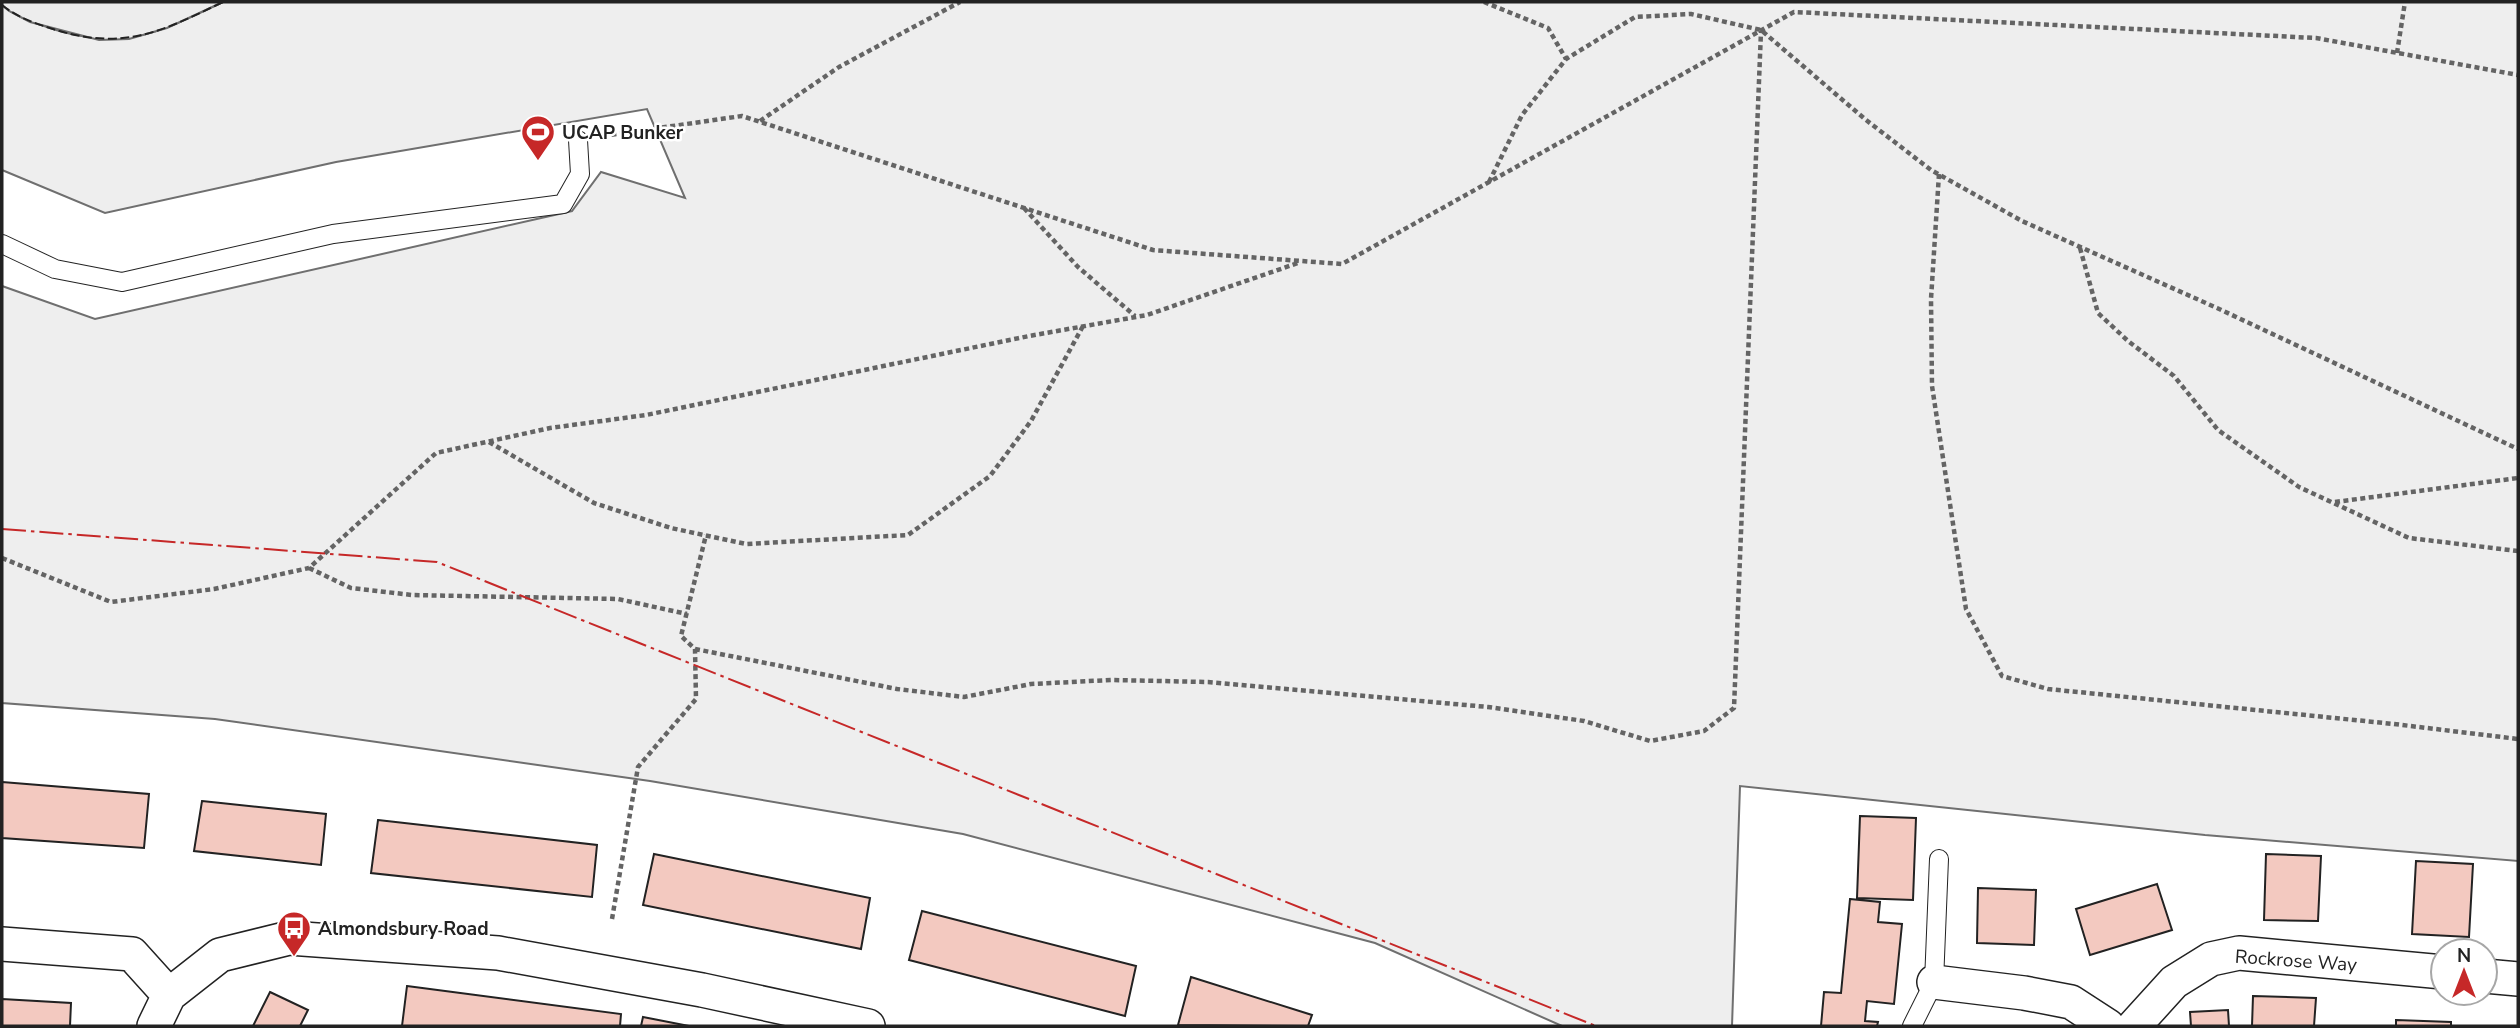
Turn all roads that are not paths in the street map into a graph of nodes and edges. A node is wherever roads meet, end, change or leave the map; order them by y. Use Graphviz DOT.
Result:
graph roads {
  1 [pos="578,140"];
  2 [pos="2,244"];
  3 [pos="1939,859"];
  4 [pos="2,944"];
  5 [pos="2429,971"];
  6 [pos="2499,977"];
  7 [pos="2518,979"];
  8 [pos="1934,982"];
  9 [pos="169,995"];
  10 [pos="154,1026"];
  11 [pos="868,1026"];
  12 [pos="1912,1026"];
  13 [pos="2108,1026"];
  14 [pos="2134,1026"];
  1 -- 2 [label="lane"];
  3 -- 8 [label="lane"];
  4 -- 9 [label="street"];
  5 -- 14 [label="street, Rockrose Way"];
  6 -- 7 [label="street"];
  8 -- 12 [label="lane"];
  8 -- 13 [label="street"];
  9 -- 10 [label="street"];
  9 -- 11 [label="street"];
}
